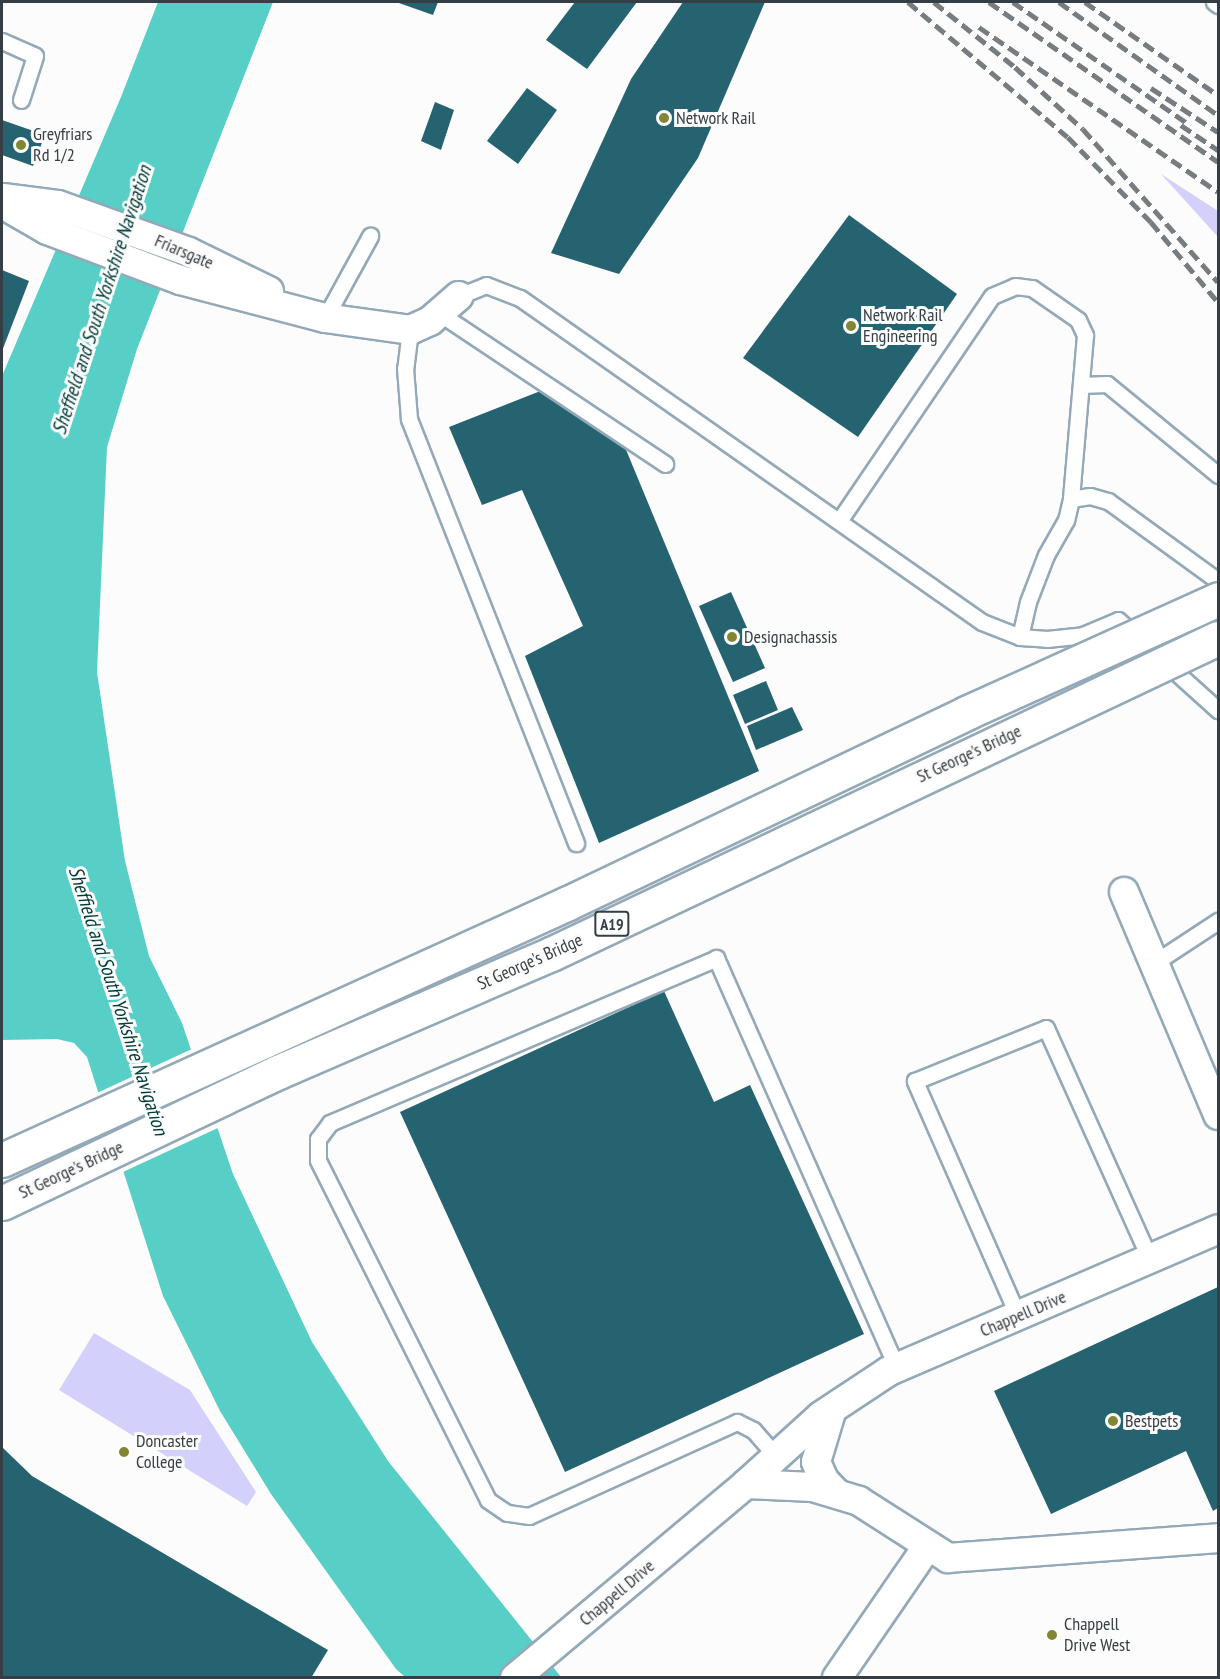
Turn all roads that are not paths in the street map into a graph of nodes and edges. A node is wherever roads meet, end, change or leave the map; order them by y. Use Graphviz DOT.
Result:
graph roads {
  1 [pos="1214,2"];
  2 [pos="1218,5"];
  3 [pos="2,41"];
  4 [pos="21,99"];
  5 [pos="2,198"];
  6 [pos="2,204"];
  7 [pos="52,217"];
  8 [pos="370,236"];
  9 [pos="449,305"];
  10 [pos="325,318"];
  11 [pos="410,330"];
  12 [pos="1081,385"];
  13 [pos="665,464"];
  14 [pos="1218,475"];
  15 [pos="1071,499"];
  16 [pos="839,521"];
  17 [pos="1216,588"];
  18 [pos="1020,637"];
  19 [pos="1218,638"];
  20 [pos="1218,710"];
  21 [pos="576,843"];
  22 [pos="1124,892"];
  23 [pos="1218,921"];
  24 [pos="1154,963"];
  25 [pos="1218,1115"];
  26 [pos="2,1160"];
  27 [pos="2,1203"];
  28 [pos="1218,1229"];
  29 [pos="1150,1259"];
  30 [pos="1018,1316"];
  31 [pos="897,1368"];
  32 [pos="832,1409"];
  33 [pos="775,1455"];
  34 [pos="746,1484"];
  35 [pos="837,1494"];
  36 [pos="1218,1538"];
  37 [pos="927,1547"];
  38 [pos="515,1677"];
  39 [pos="837,1677"];
  1 -- 2 [label="lane"];
  3 -- 4 [label="lane"];
  5 -- 7 [label="street, Friarsgate"];
  6 -- 7 [label="street, Friarsgate"];
  7 -- 10 [label="street, Friarsgate"];
  7 -- 10 [label="street, Friarsgate"];
  8 -- 10 [label="lane"];
  9 -- 11 [label="street"];
  9 -- 13 [label="lane"];
  9 -- 16 [label="lane"];
  10 -- 11 [label="street, Friarsgate"];
  11 -- 21 [label="lane"];
  12 -- 14 [label="lane"];
  12 -- 15 [label="lane"];
  12 -- 16 [label="lane"];
  15 -- 17 [label="lane"];
  15 -- 18 [label="lane"];
  16 -- 18 [label="lane"];
  17 -- 26 [label="highway, St George's Bridge / A19, bridge"];
  18 -- 20 [label="lane"];
  19 -- 27 [label="highway, St George's Bridge / A19, bridge"];
  22 -- 24 [label="street"];
  23 -- 24 [label="lane"];
  24 -- 25 [label="street"];
  28 -- 29 [label="street, Chappell Drive"];
  29 -- 30 [label="street, Chappell Drive"];
  29 -- 30 [label="lane"];
  30 -- 31 [label="street, Chappell Drive"];
  31 -- 32 [label="street, Chappell Drive"];
  31 -- 33 [label="lane"];
  32 -- 33 [label="street, Chappell Drive"];
  32 -- 35 [label="street"];
  33 -- 34 [label="street, Chappell Drive"];
  34 -- 35 [label="street"];
  34 -- 38 [label="street, Chappell Drive"];
  35 -- 37 [label="street"];
  36 -- 37 [label="street"];
  37 -- 39 [label="street"];
}
